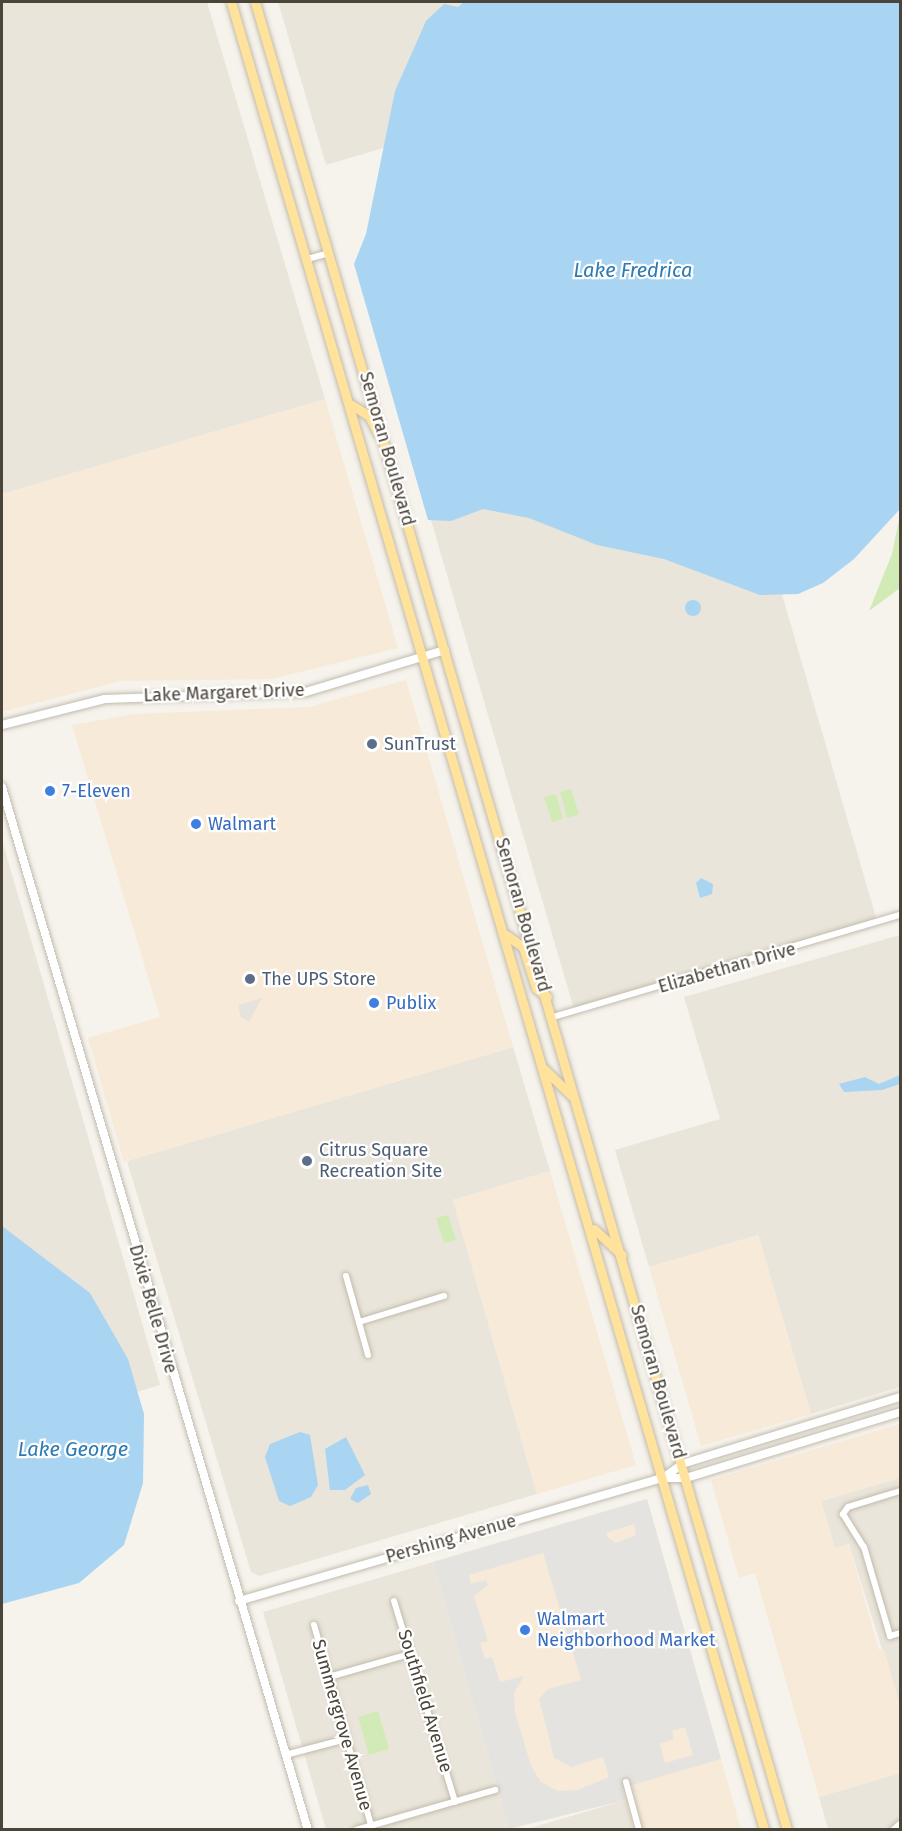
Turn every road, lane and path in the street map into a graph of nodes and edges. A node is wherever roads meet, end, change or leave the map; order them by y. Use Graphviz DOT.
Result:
graph roads {
  1 [pos="231,2"];
  2 [pos="255,2"];
  3 [pos="329,253"];
  4 [pos="307,259"];
  5 [pos="350,404"];
  6 [pos="389,455"];
  7 [pos="445,650"];
  8 [pos="424,657"];
  9 [pos="2,725"];
  10 [pos="2,787"];
  11 [pos="900,915"];
  12 [pos="506,934"];
  13 [pos="547,997"];
  14 [pos="553,1017"];
  15 [pos="544,1069"];
  16 [pos="578,1104"];
  17 [pos="588,1220"];
  18 [pos="622,1255"];
  19 [pos="346,1276"];
  20 [pos="444,1296"];
  21 [pos="359,1322"];
  22 [pos="368,1355"];
  23 [pos="900,1397"];
  24 [pos="900,1412"];
  25 [pos="682,1464"];
  26 [pos="663,1478"];
  27 [pos="686,1478"];
  28 [pos="900,1491"];
  29 [pos="239,1600"];
  30 [pos="394,1601"];
  31 [pos="314,1625"];
  32 [pos="900,1633"];
  33 [pos="411,1654"];
  34 [pos="329,1677"];
  35 [pos="346,1738"];
  36 [pos="285,1755"];
  37 [pos="626,1782"];
  38 [pos="495,1790"];
  39 [pos="455,1802"];
  40 [pos="900,1824"];
  41 [pos="370,1826"];
  42 [pos="308,1830"];
  43 [pos="356,1830"];
  44 [pos="639,1830"];
  45 [pos="764,1830"];
  46 [pos="787,1830"];
  47 [pos="893,1830"];
  1 -- 4 [label="main road, Semoran Boulevard"];
  2 -- 3 [label="main road, Semoran Boulevard"];
  3 -- 4 [label="street"];
  3 -- 6 [label="main road, Semoran Boulevard"];
  4 -- 5 [label="main road, Semoran Boulevard"];
  5 -- 6 [label="main road"];
  5 -- 8 [label="main road, Semoran Boulevard"];
  6 -- 7 [label="main road, Semoran Boulevard"];
  7 -- 8 [label="street, Lake Margaret Drive"];
  7 -- 13 [label="main road, Semoran Boulevard"];
  8 -- 9 [label="street, Lake Margaret Drive"];
  8 -- 12 [label="main road, Semoran Boulevard"];
  10 -- 29 [label="street, Dixie Belle Drive"];
  11 -- 14 [label="street, Elizabethan Drive"];
  12 -- 13 [label="main road"];
  12 -- 15 [label="main road, Semoran Boulevard"];
  13 -- 14 [label="main road, Semoran Boulevard"];
  14 -- 16 [label="main road, Semoran Boulevard"];
  15 -- 16 [label="main road"];
  15 -- 17 [label="main road, Semoran Boulevard"];
  16 -- 18 [label="main road, Semoran Boulevard"];
  17 -- 18 [label="main road"];
  17 -- 26 [label="main road, Semoran Boulevard"];
  18 -- 25 [label="main road, Semoran Boulevard"];
  19 -- 21 [label="street"];
  20 -- 21 [label="street"];
  21 -- 22 [label="street"];
  23 -- 25 [label="street, Pershing Avenue"];
  24 -- 27 [label="street, Pershing Avenue"];
  25 -- 26 [label="street, Pershing Avenue"];
  25 -- 27 [label="main road, Semoran Boulevard"];
  26 -- 27 [label="street, Pershing Avenue"];
  26 -- 29 [label="street, Pershing Avenue"];
  26 -- 45 [label="main road, Semoran Boulevard"];
  27 -- 46 [label="main road, Semoran Boulevard"];
  28 -- 32 [label="street"];
  29 -- 36 [label="street, Dixie Belle Drive"];
  30 -- 33 [label="street, Southfield Avenue"];
  31 -- 34 [label="street, Summergrove Avenue"];
  33 -- 34 [label="street"];
  33 -- 39 [label="street, Southfield Avenue"];
  34 -- 35 [label="street, Summergrove Avenue"];
  35 -- 36 [label="street"];
  35 -- 41 [label="street, Summergrove Avenue"];
  36 -- 42 [label="street, Dixie Belle Drive"];
  37 -- 44 [label="street"];
  38 -- 39 [label="street"];
  39 -- 41 [label="street"];
  40 -- 47 [label="street"];
  41 -- 43 [label="street"];
}
